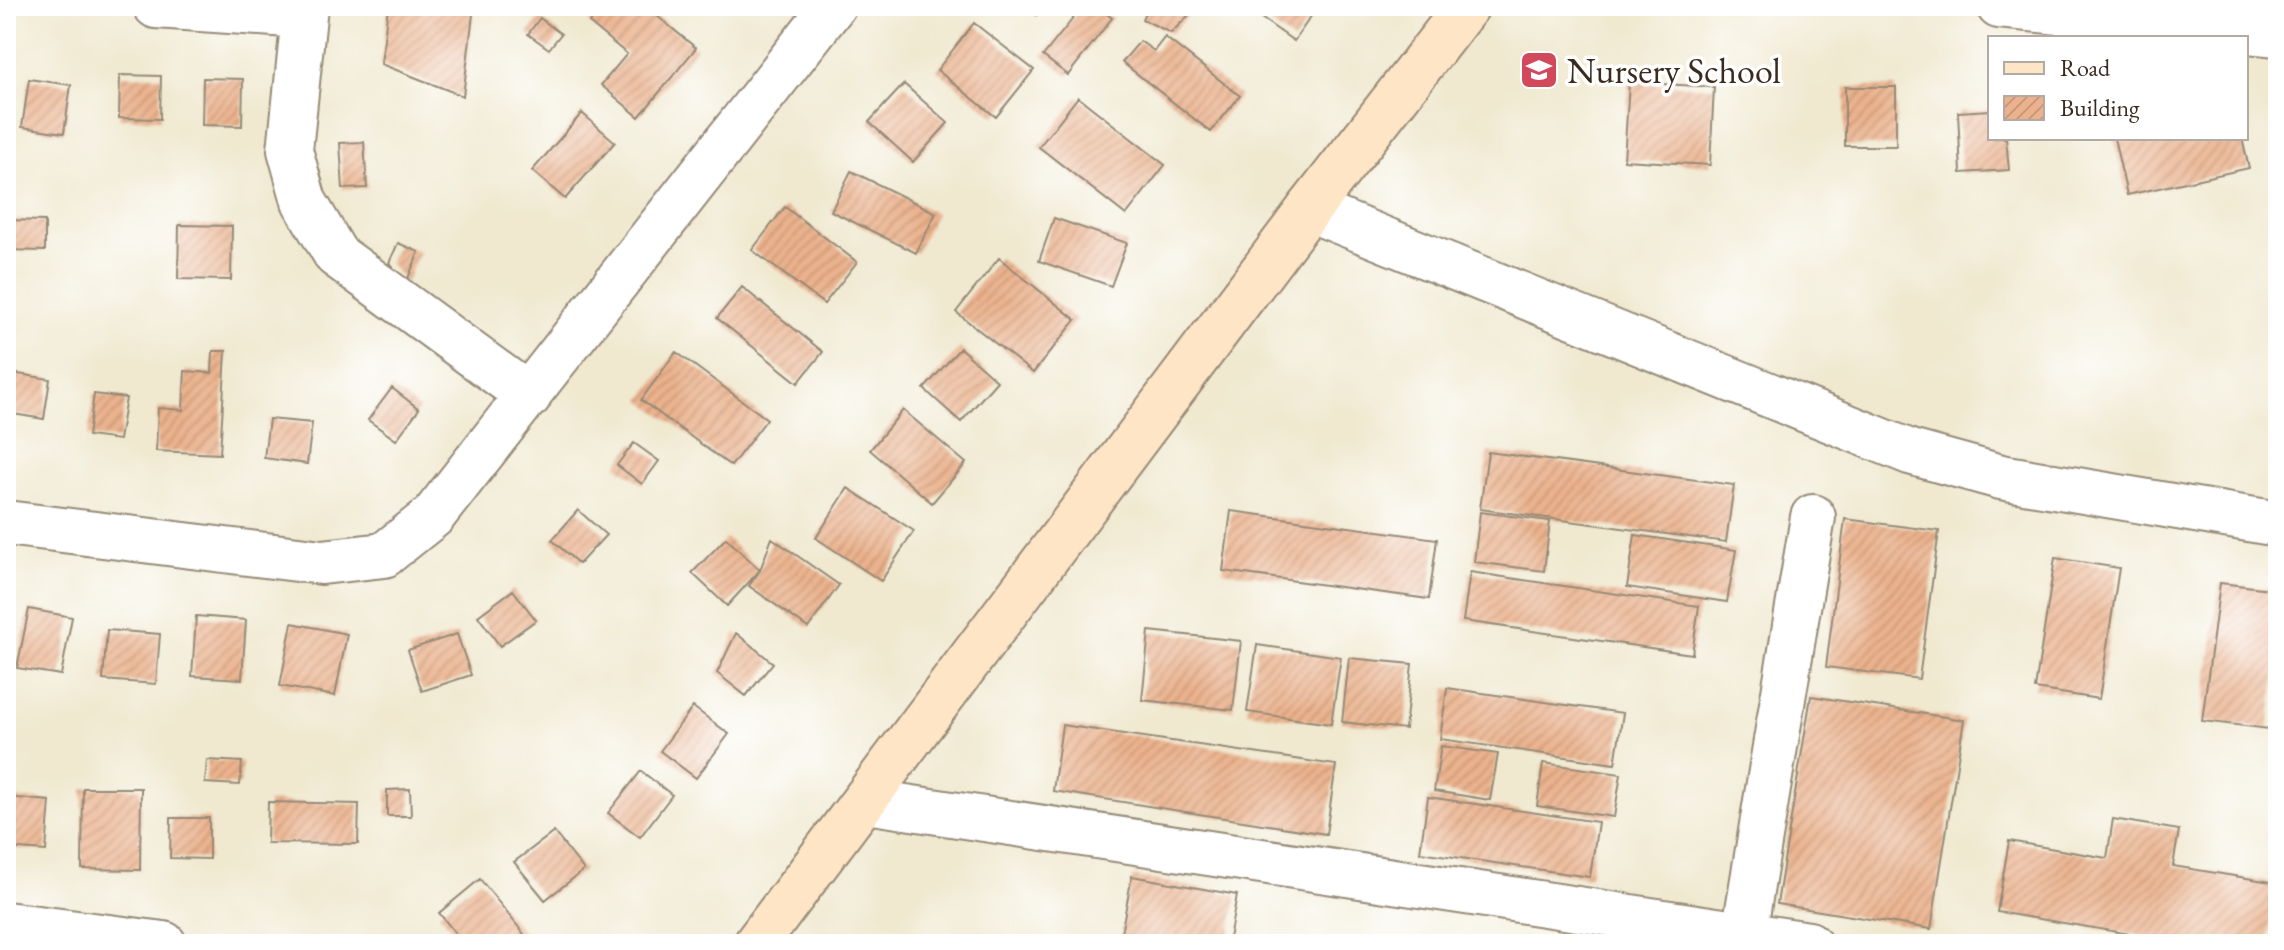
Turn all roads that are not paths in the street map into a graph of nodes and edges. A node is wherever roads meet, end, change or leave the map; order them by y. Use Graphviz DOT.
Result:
graph roads {
  1 [pos="156,6"];
  2 [pos="833,6"];
  3 [pos="1467,6"];
  4 [pos="1999,6"];
  5 [pos="304,11"];
  6 [pos="2278,34"];
  7 [pos="1309,209"];
  8 [pos="529,396"];
  9 [pos="1813,517"];
  10 [pos="6,523"];
  11 [pos="2278,524"];
  12 [pos="866,801"];
  13 [pos="6,924"];
  14 [pos="1744,934"];
  15 [pos="164,944"];
  16 [pos="756,944"];
  17 [pos="1809,944"];
  1 -- 5 [label="street"];
  2 -- 8 [label="street"];
  3 -- 7 [label="main road"];
  4 -- 6 [label="street"];
  5 -- 8 [label="street"];
  7 -- 11 [label="street"];
  7 -- 12 [label="main road"];
  8 -- 10 [label="street"];
  9 -- 14 [label="street"];
  12 -- 14 [label="street"];
  12 -- 16 [label="main road"];
  13 -- 15 [label="street"];
  14 -- 17 [label="street"];
}
